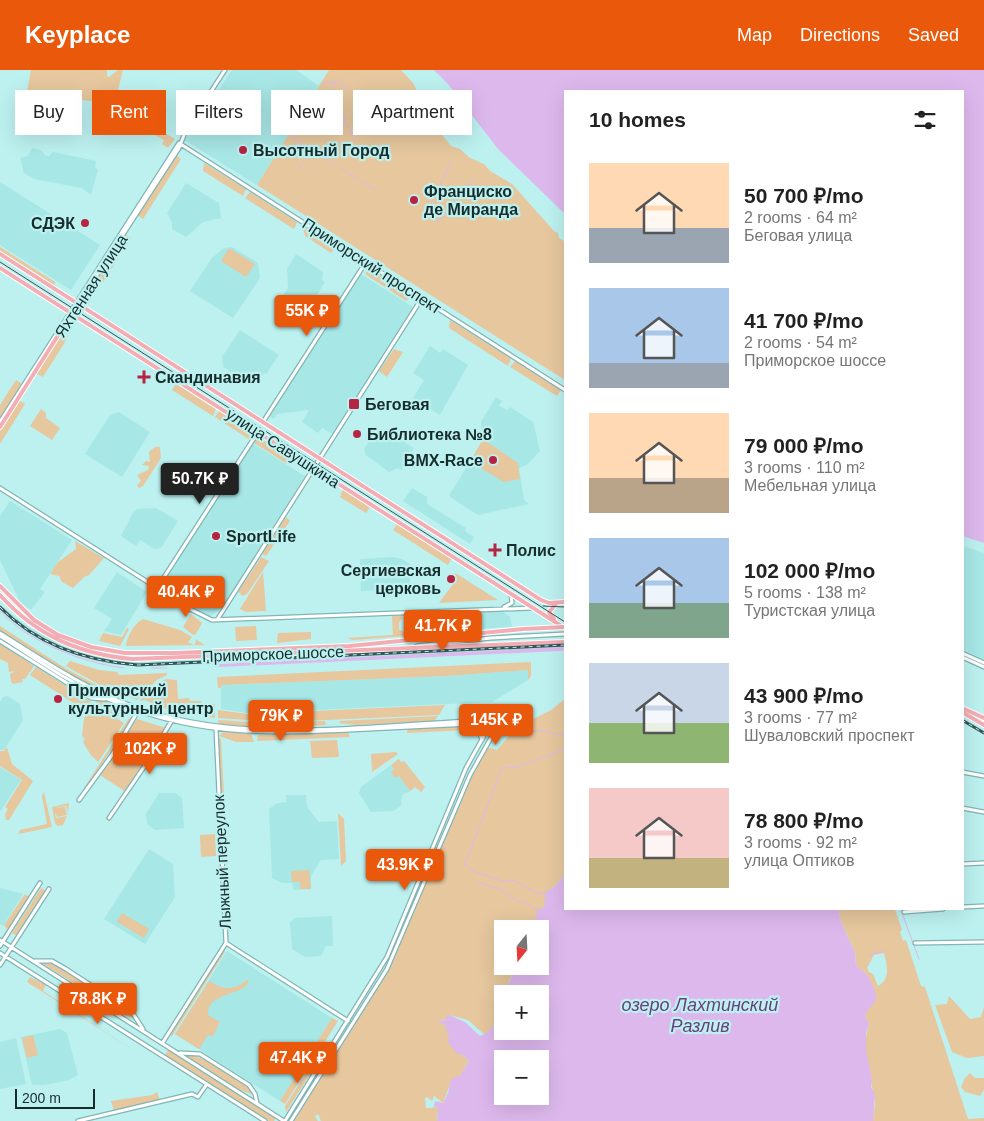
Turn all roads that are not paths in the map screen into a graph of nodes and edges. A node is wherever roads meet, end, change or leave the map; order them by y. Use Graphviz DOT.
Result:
graph roads {
  1 [pos="225,70"];
  2 [pos="179,143"];
  3 [pos="0,254"];
  4 [pos="366,262"];
  5 [pos="0,268"];
  6 [pos="422,298"];
  7 [pos="77,304"];
  8 [pos="71,313"];
  9 [pos="564,389"];
  10 [pos="0,422"];
  11 [pos="263,422"];
  12 [pos="0,427"];
  13 [pos="258,432"];
  14 [pos="320,458"];
  15 [pos="314,468"];
  16 [pos="0,488"];
  17 [pos="0,586"];
  18 [pos="157,588"];
  19 [pos="0,594"];
  20 [pos="511,594"];
  21 [pos="564,602"];
  22 [pos="558,603"];
  23 [pos="499,608"];
  24 [pos="533,608"];
  25 [pos="216,620"];
  26 [pos="564,627"];
  27 [pos="0,634"];
  28 [pos="564,634"];
  29 [pos="0,641"];
  30 [pos="564,642"];
  31 [pos="394,649"];
  32 [pos="964,656"];
  33 [pos="984,665"];
  34 [pos="106,699"];
  35 [pos="964,709"];
  36 [pos="139,710"];
  37 [pos="964,713"];
  38 [pos="984,718"];
  39 [pos="172,720"];
  40 [pos="490,725"];
  41 [pos="984,725"];
  42 [pos="216,728"];
  43 [pos="482,740"];
  44 [pos="964,772"];
  45 [pos="984,776"];
  46 [pos="79,800"];
  47 [pos="964,808"];
  48 [pos="984,812"];
  49 [pos="109,818"];
  50 [pos="984,863"];
  51 [pos="964,864"];
  52 [pos="40,883"];
  53 [pos="49,888"];
  54 [pos="984,906"];
  55 [pos="964,907"];
  56 [pos="930,910"];
  57 [pos="904,912"];
  58 [pos="1,941"];
  59 [pos="984,942"];
  60 [pos="226,943"];
  61 [pos="915,943"];
  62 [pos="0,946"];
  63 [pos="12,947"];
  64 [pos="0,953"];
  65 [pos="6,956"];
  66 [pos="34,961"];
  67 [pos="0,965"];
  68 [pos="348,1021"];
  69 [pos="143,1030"];
  70 [pos="163,1042"];
  71 [pos="179,1052"];
  72 [pos="207,1084"];
  73 [pos="257,1104"];
  74 [pos="78,1121"];
  75 [pos="265,1121"];
  76 [pos="285,1121"];
  77 [pos="291,1121"];
  1 -- 2 [label="street, Яхтенная улица"];
  2 -- 4 [label="street, Приморский проспект"];
  2 -- 7 [label="street, Яхтенная улица"];
  3 -- 7 [label="main road, улица Савушкина"];
  4 -- 6 [label="street, Приморский проспект"];
  4 -- 11 [label="street"];
  5 -- 8 [label="main road, улица Савушкина"];
  6 -- 9 [label="street, Приморский проспект"];
  6 -- 14 [label="street"];
  7 -- 8 [label="main road, Яхтенная улица"];
  7 -- 11 [label="main road, улица Савушкина"];
  8 -- 10 [label="street, Яхтенная улица"];
  8 -- 12 [label="main road, Яхтенная улица"];
  8 -- 13 [label="main road, улица Савушкина"];
  11 -- 14 [label="main road, улица Савушкина"];
  13 -- 15 [label="main road, улица Савушкина"];
  13 -- 18 [label="street"];
  14 -- 15 [label="street"];
  14 -- 22 [label="main road, улица Савушкина"];
  15 -- 20 [label="main road, улица Савушкина"];
  15 -- 25 [label="street"];
  16 -- 18 [label="street"];
  17 -- 26 [label="main road, Приморское шоссе, bridge"];
  18 -- 25 [label="street"];
  19 -- 31 [label="main road, Приморское шоссе"];
  20 -- 23 [label="street"];
  20 -- 24 [label="main road, улица Савушкина"];
  21 -- 22 [label="main road, улица Савушкина"];
  22 -- 26 [label="main road"];
  23 -- 24 [label="street"];
  23 -- 25 [label="street"];
  24 -- 26 [label="main road, улица Савушкина"];
  27 -- 34 [label="street"];
  27 -- 36 [label="street"];
  28 -- 31 [label="street"];
  29 -- 34 [label="street"];
  30 -- 31 [label="main road, Приморское шоссе"];
  32 -- 33 [label="street"];
  34 -- 36 [label="street"];
  35 -- 38 [label="main road"];
  36 -- 39 [label="street"];
  36 -- 46 [label="street"];
  37 -- 41 [label="main road"];
  39 -- 42 [label="street"];
  39 -- 49 [label="street"];
  40 -- 42 [label="street"];
  40 -- 43 [label="street"];
  40 -- 77 [label="street"];
  42 -- 43 [label="street"];
  42 -- 60 [label="street, Лыжный переулок"];
  43 -- 68 [label="street"];
  44 -- 45 [label="street"];
  47 -- 48 [label="street"];
  50 -- 51 [label="street"];
  52 -- 58 [label="street"];
  53 -- 63 [label="street"];
  54 -- 55 [label="street"];
  56 -- 57 [label="street"];
  58 -- 62 [label="street"];
  58 -- 63 [label="street"];
  59 -- 61 [label="street"];
  60 -- 68 [label="street, Лыжный переулок"];
  60 -- 70 [label="street"];
  63 -- 65 [label="street"];
  63 -- 66 [label="street"];
  64 -- 65 [label="street"];
  65 -- 67 [label="street"];
  65 -- 72 [label="street"];
  66 -- 69 [label="street"];
  66 -- 69 [label="street"];
  68 -- 76 [label="street"];
  69 -- 70 [label="street"];
  70 -- 71 [label="street"];
  71 -- 73 [label="street"];
  71 -- 73 [label="street"];
  72 -- 74 [label="street"];
  72 -- 75 [label="street"];
  73 -- 76 [label="street"];
}
